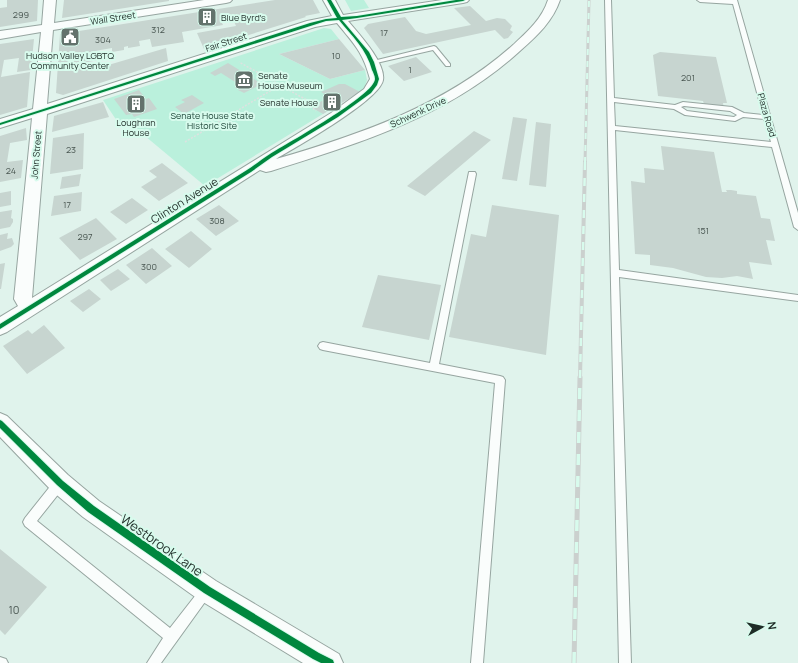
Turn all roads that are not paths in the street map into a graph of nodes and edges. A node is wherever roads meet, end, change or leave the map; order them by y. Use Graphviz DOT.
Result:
graph roads {
  1 [pos="50,0"];
  2 [pos="226,0"];
  3 [pos="329,0"];
  4 [pos="463,0"];
  5 [pos="554,0"];
  6 [pos="608,0"];
  7 [pos="700,0"];
  8 [pos="735,2"];
  9 [pos="340,19"];
  10 [pos="48,28"];
  11 [pos="0,35"];
  12 [pos="372,62"];
  13 [pos="448,65"];
  14 [pos="611,100"];
  15 [pos="40,111"];
  16 [pos="767,117"];
  17 [pos="0,124"];
  18 [pos="612,128"];
  19 [pos="775,145"];
  20 [pos="249,172"];
  21 [pos="472,174"];
  22 [pos="798,227"];
  23 [pos="615,273"];
  24 [pos="798,298"];
  25 [pos="29,308"];
  26 [pos="0,327"];
  27 [pos="323,346"];
  28 [pos="434,368"];
  29 [pos="0,423"];
  30 [pos="60,483"];
  31 [pos="208,590"];
  32 [pos="171,637"];
  33 [pos="153,663"];
  34 [pos="330,663"];
  35 [pos="477,663"];
  36 [pos="625,663"];
  1 -- 10 [label="street, John Street"];
  2 -- 10 [label="street, Wall Street"];
  3 -- 9 [label="street"];
  4 -- 9 [label="street, Fair Street"];
  5 -- 20 [label="street, Schwenk Drive"];
  6 -- 14 [label="lane"];
  7 -- 8 [label="lane, Plaza Road"];
  8 -- 16 [label="lane, Plaza Road"];
  9 -- 12 [label="street"];
  9 -- 15 [label="street, Fair Street"];
  10 -- 11 [label="street, Wall Street"];
  10 -- 15 [label="street, John Street"];
  12 -- 13 [label="lane"];
  12 -- 20 [label="street, Clinton Avenue"];
  14 -- 16 [label="lane"];
  14 -- 18 [label="lane"];
  15 -- 17 [label="street, Fair Street"];
  15 -- 25 [label="street, John Street"];
  16 -- 19 [label="lane, Plaza Road"];
  18 -- 19 [label="lane"];
  18 -- 23 [label="lane"];
  19 -- 22 [label="lane, Plaza Road"];
  20 -- 25 [label="street, Clinton Avenue"];
  21 -- 28 [label="lane"];
  23 -- 24 [label="lane"];
  23 -- 36 [label="lane"];
  25 -- 26 [label="street, Clinton Avenue"];
  27 -- 28 [label="lane"];
  28 -- 35 [label="lane"];
  29 -- 30 [label="street, Westbrook Lane"];
  30 -- 31 [label="street, Westbrook Lane"];
  30 -- 32 [label="lane"];
  31 -- 32 [label="lane"];
  31 -- 34 [label="street, Westbrook Lane"];
  32 -- 33 [label="lane"];
}
